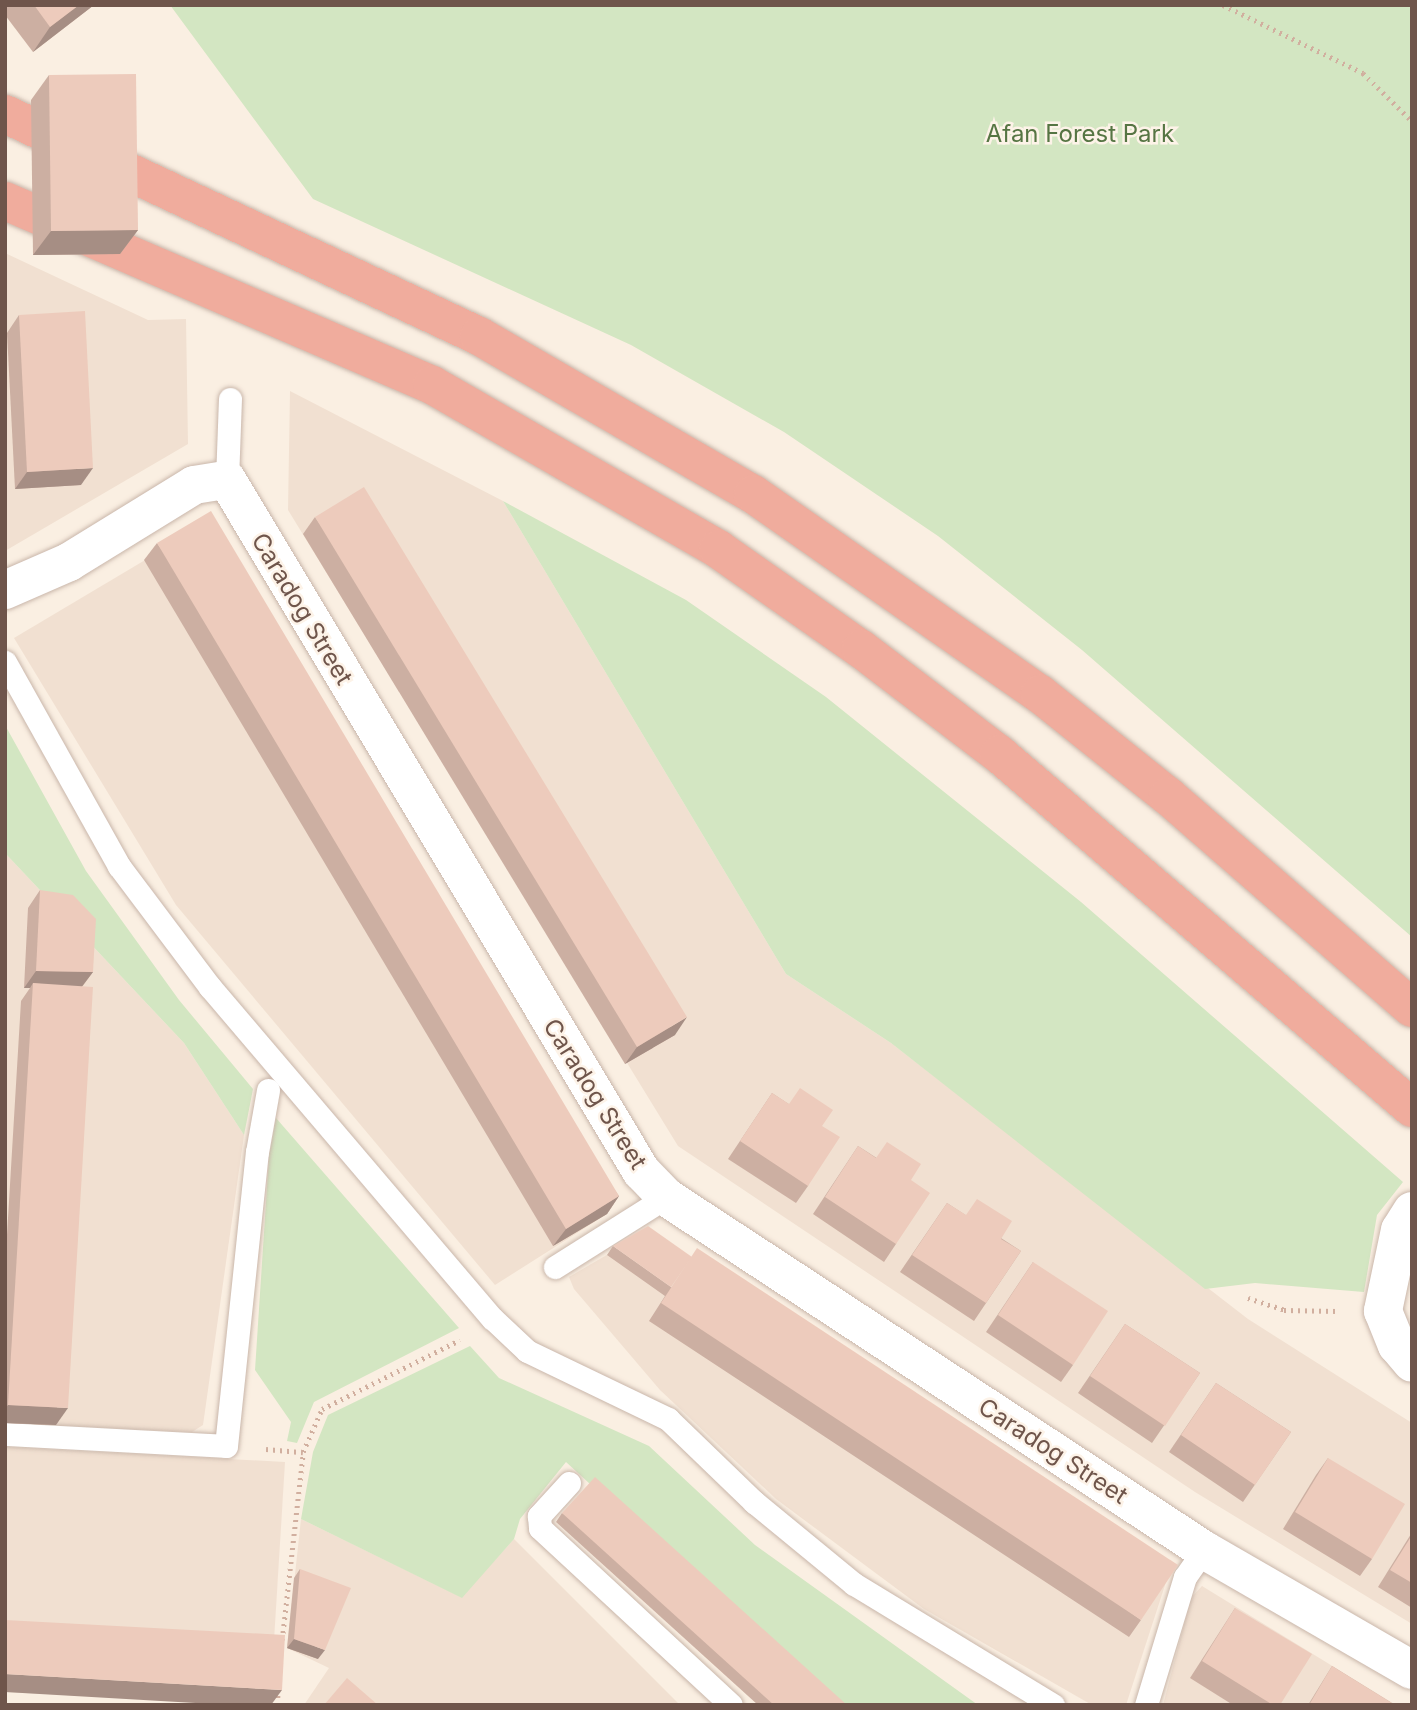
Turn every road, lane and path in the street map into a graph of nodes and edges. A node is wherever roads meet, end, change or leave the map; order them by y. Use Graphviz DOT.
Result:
graph roads {
  1 [pos="1223,5"];
  2 [pos="5,114"];
  3 [pos="1412,121"];
  4 [pos="5,201"];
  5 [pos="230,399"];
  6 [pos="227,480"];
  7 [pos="5,590"];
  8 [pos="5,662"];
  9 [pos="1412,1008"];
  10 [pos="268,1090"];
  11 [pos="1412,1108"];
  12 [pos="666,1197"];
  13 [pos="1412,1211"];
  14 [pos="555,1267"];
  15 [pos="1248,1298"];
  16 [pos="1383,1311"];
  17 [pos="492,1318"];
  18 [pos="1412,1363"];
  19 [pos="5,1434"];
  20 [pos="569,1483"];
  21 [pos="1204,1550"];
  22 [pos="282,1643"];
  23 [pos="1412,1670"];
  24 [pos="278,1685"];
  25 [pos="277,1705"];
  26 [pos="731,1705"];
  27 [pos="1053,1705"];
  28 [pos="1146,1705"];
  1 -- 3 [label="path"];
  2 -- 9 [label="highway"];
  4 -- 11 [label="highway"];
  5 -- 6 [label="lane"];
  6 -- 7 [label="street"];
  6 -- 12 [label="street, Caradog Street"];
  8 -- 17 [label="lane"];
  10 -- 19 [label="lane"];
  12 -- 14 [label="lane"];
  12 -- 21 [label="street, Caradog Street"];
  13 -- 16 [label="street"];
  15 -- 16 [label="path"];
  16 -- 18 [label="street"];
  17 -- 22 [label="path"];
  17 -- 27 [label="lane"];
  20 -- 26 [label="lane"];
  21 -- 23 [label="street, Caradog Street"];
  21 -- 28 [label="lane"];
  24 -- 25 [label="path"];
}
